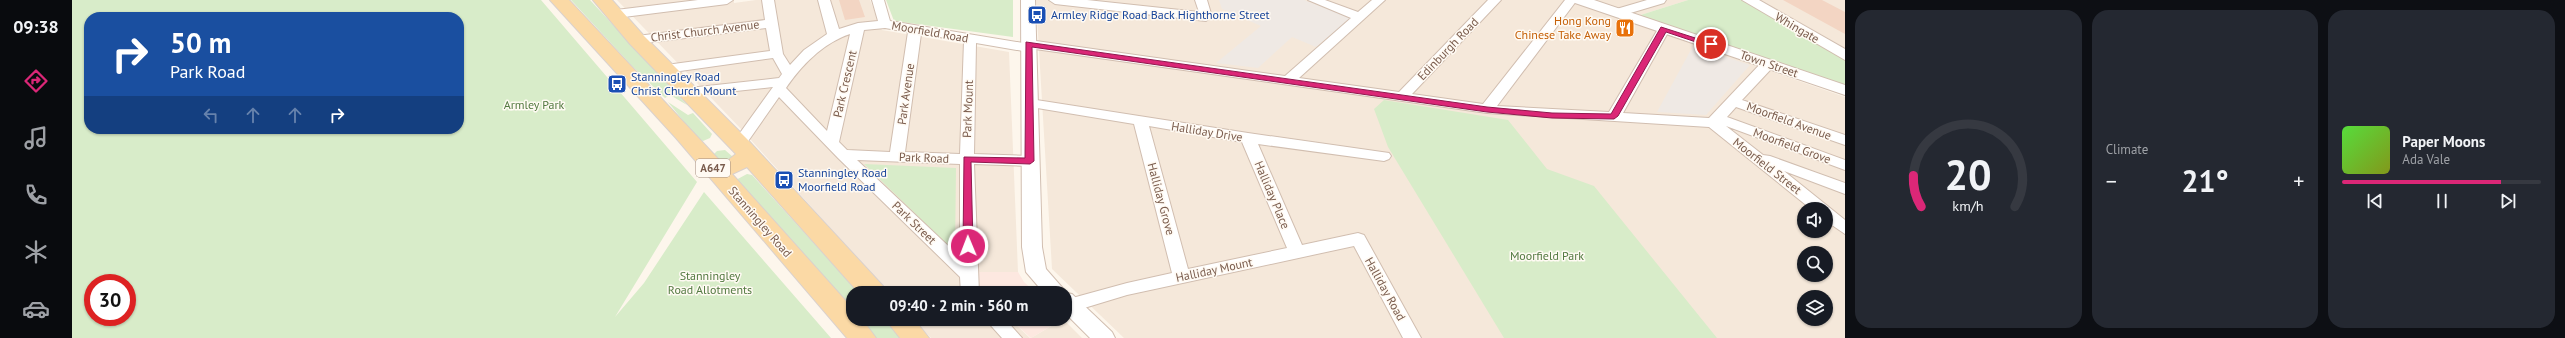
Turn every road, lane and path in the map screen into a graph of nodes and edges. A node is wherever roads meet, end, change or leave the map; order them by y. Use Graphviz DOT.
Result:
graph roads {
  1 [pos="560,0"];
  2 [pos="727,0"];
  3 [pos="768,0"];
  4 [pos="824,0"];
  5 [pos="878,0"];
  6 [pos="1028,0"];
  7 [pos="1055,0"];
  8 [pos="1201,0"];
  9 [pos="1378,0"];
  10 [pos="1495,0"];
  11 [pos="1571,0"];
  12 [pos="1580,0"];
  13 [pos="1660,0"];
  14 [pos="1749,0"];
  15 [pos="1075,1"];
  16 [pos="1318,1"];
  17 [pos="1116,3"];
  18 [pos="1161,6"];
  19 [pos="609,7"];
  20 [pos="1617,13"];
  21 [pos="1359,17"];
  22 [pos="773,23"];
  23 [pos="885,24"];
  24 [pos="858,27"];
  25 [pos="1664,29"];
  26 [pos="915,30"];
  27 [pos="834,35"];
  28 [pos="970,39"];
  29 [pos="637,40"];
  30 [pos="1029,46"];
  31 [pos="777,54"];
  32 [pos="1845,55"];
  33 [pos="1768,64"];
  34 [pos="666,69"];
  35 [pos="1289,80"];
  36 [pos="784,82"];
  37 [pos="1845,90"];
  38 [pos="689,92"];
  39 [pos="1401,98"];
  40 [pos="1733,100"];
  41 [pos="1030,103"];
  42 [pos="1487,109"];
  43 [pos="1614,116"];
  44 [pos="1715,120"];
  45 [pos="1140,121"];
  46 [pos="1248,138"];
  47 [pos="1845,140"];
  48 [pos="832,142"];
  49 [pos="740,146"];
  50 [pos="1751,153"];
  51 [pos="843,155"];
  52 [pos="1384,156"];
  53 [pos="897,157"];
  54 [pos="967,159"];
  55 [pos="1030,161"];
  56 [pos="708,163"];
  57 [pos="1845,165"];
  58 [pos="1845,189"];
  59 [pos="1812,202"];
  60 [pos="1833,219"];
  61 [pos="1845,228"];
  62 [pos="1358,239"];
  63 [pos="1296,251"];
  64 [pos="968,275"];
  65 [pos="1182,277"];
  66 [pos="868,286"];
  67 [pos="969,286"];
  68 [pos="1051,286"];
  69 [pos="1072,298"];
  70 [pos="1072,307"];
  71 [pos="905,326"];
  72 [pos="1001,326"];
  73 [pos="863,338"];
  74 [pos="916,338"];
  75 [pos="1013,338"];
  76 [pos="1104,338"];
  77 [pos="1412,338"];
  1 -- 56 [label="main road, Stanningley Road / A647"];
  2 -- 19 [label="street"];
  3 -- 22 [label="street"];
  4 -- 27 [label="street"];
  5 -- 23 [label="street"];
  6 -- 30 [label="street"];
  7 -- 15 [label="street"];
  8 -- 18 [label="street"];
  9 -- 21 [label="street"];
  10 -- 39 [label="street, Edinburgh Road"];
  11 -- 42 [label="street"];
  12 -- 20 [label="street, Town Street"];
  13 -- 20 [label="street"];
  14 -- 32 [label="street, Whingate"];
  15 -- 17 [label="street"];
  16 -- 21 [label="street"];
  17 -- 18 [label="street"];
  19 -- 29 [label="main road"];
  20 -- 25 [label="street, Town Street"];
  21 -- 35 [label="street"];
  22 -- 29 [label="street, Christ Church Avenue"];
  22 -- 31 [label="street"];
  23 -- 24 [label="street, Moorfield Road"];
  23 -- 26 [label="street, Moorfield Road"];
  24 -- 27 [label="street, Moorfield Road"];
  24 -- 48 [label="street, Park Crescent"];
  25 -- 33 [label="street, Town Street"];
  25 -- 43 [label="street"];
  26 -- 28 [label="street, Moorfield Road"];
  26 -- 53 [label="street, Park Avenue"];
  27 -- 36 [label="street, Moorfield Road"];
  28 -- 30 [label="street, Moorfield Road"];
  28 -- 54 [label="street, Park Mount"];
  29 -- 34 [label="main road"];
  30 -- 35 [label="street, Moorfield Road"];
  30 -- 41 [label="street"];
  31 -- 34 [label="street"];
  31 -- 36 [label="street, Park Street"];
  33 -- 37 [label="street, Town Street"];
  33 -- 40 [label="street"];
  34 -- 38 [label="main road"];
  35 -- 39 [label="street, Moorfield Road"];
  36 -- 38 [label="street"];
  36 -- 48 [label="street, Park Street"];
  36 -- 49 [label="street, Moorfield Road"];
  38 -- 49 [label="main road"];
  39 -- 42 [label="street, Moorfield Road"];
  40 -- 44 [label="street"];
  40 -- 47 [label="street, Moorfield Avenue"];
  41 -- 45 [label="street, Halliday Drive"];
  41 -- 55 [label="street"];
  42 -- 43 [label="street, Moorfield Road"];
  43 -- 44 [label="street, Moorfield Road"];
  44 -- 50 [label="street, Moorfield Street"];
  44 -- 57 [label="street, Moorfield Grove"];
  45 -- 46 [label="street, Halliday Drive"];
  45 -- 65 [label="street, Halliday Grove"];
  46 -- 52 [label="street, Halliday Drive"];
  46 -- 63 [label="street, Halliday Place"];
  48 -- 51 [label="street, Park Street"];
  49 -- 56 [label="main road"];
  49 -- 66 [label="main road"];
  50 -- 58 [label="street"];
  50 -- 59 [label="street, Moorfield Street"];
  51 -- 53 [label="street, Park Road"];
  51 -- 64 [label="street, Park Street"];
  53 -- 54 [label="street, Park Road"];
  54 -- 55 [label="street, Park Road"];
  54 -- 64 [label="street, Park Mount"];
  55 -- 68 [label="street"];
  56 -- 73 [label="main road, Stanningley Road / A647"];
  60 -- 61 [label="street"];
  62 -- 63 [label="street, Halliday Mount"];
  62 -- 77 [label="street, Halliday Road"];
  63 -- 65 [label="street, Halliday Mount"];
  64 -- 67 [label="street"];
  65 -- 69 [label="street, Halliday Mount"];
  70 -- 76 [label="street"];
  71 -- 74 [label="main road"];
  72 -- 75 [label="street"];
}
